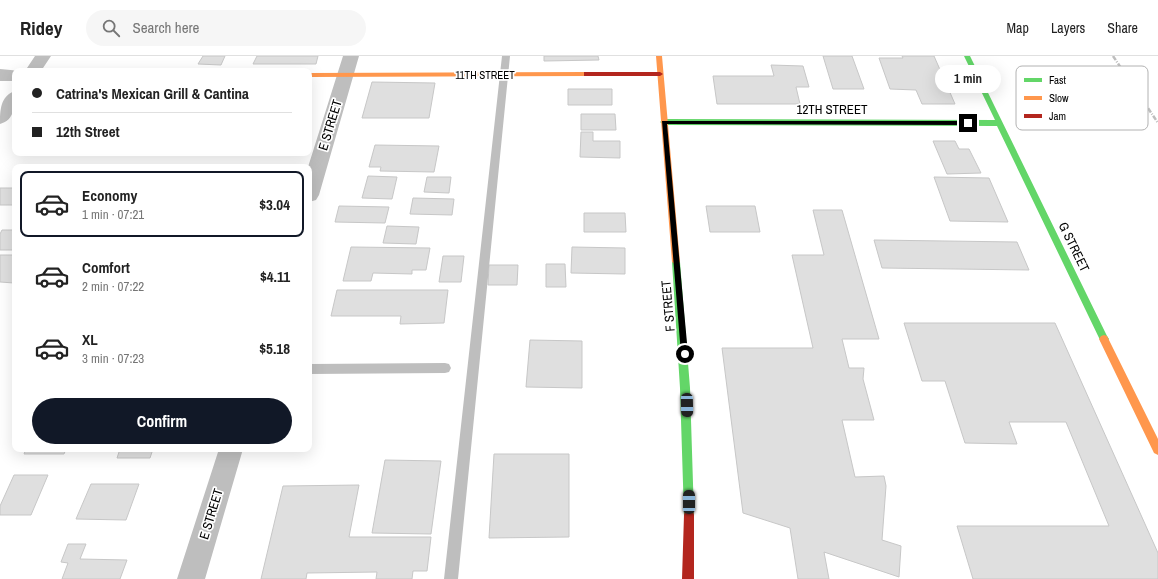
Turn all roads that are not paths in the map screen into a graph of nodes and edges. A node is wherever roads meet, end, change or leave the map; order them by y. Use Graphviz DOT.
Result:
graph roads {
  1 [pos="43,56"];
  2 [pos="352,56"];
  3 [pos="506,56"];
  4 [pos="658,56"];
  5 [pos="967,56"];
  6 [pos="35,68"];
  7 [pos="0,74"];
  8 [pos="660,74"];
  9 [pos="12,75"];
  10 [pos="312,75"];
  11 [pos="346,75"];
  12 [pos="503,75"];
  13 [pos="12,100"];
  14 [pos="0,118"];
  15 [pos="664,122"];
  16 [pos="999,123"];
  17 [pos="312,185"];
  18 [pos="445,368"];
  19 [pos="312,369"];
  20 [pos="1158,450"];
  21 [pos="230,452"];
  22 [pos="192,579"];
  23 [pos="451,579"];
  24 [pos="688,579"];
  1 -- 6 [label="street"];
  2 -- 11 [label="street, E STREET"];
  3 -- 12 [label="lane"];
  4 -- 8 [label="street, F STREET"];
  5 -- 16 [label="street, G STREET"];
  7 -- 9 [label="street"];
  8 -- 12 [label="street, 11TH STREET"];
  8 -- 15 [label="street, F STREET"];
  10 -- 11 [label="street, 11TH STREET"];
  11 -- 12 [label="street, 11TH STREET"];
  11 -- 17 [label="street, E STREET"];
  12 -- 23 [label="lane"];
  13 -- 14 [label="street"];
  15 -- 16 [label="street, 12TH STREET"];
  15 -- 24 [label="street, F STREET"];
  16 -- 20 [label="street, G STREET"];
  18 -- 19 [label="lane"];
  21 -- 22 [label="street, E STREET"];
}
